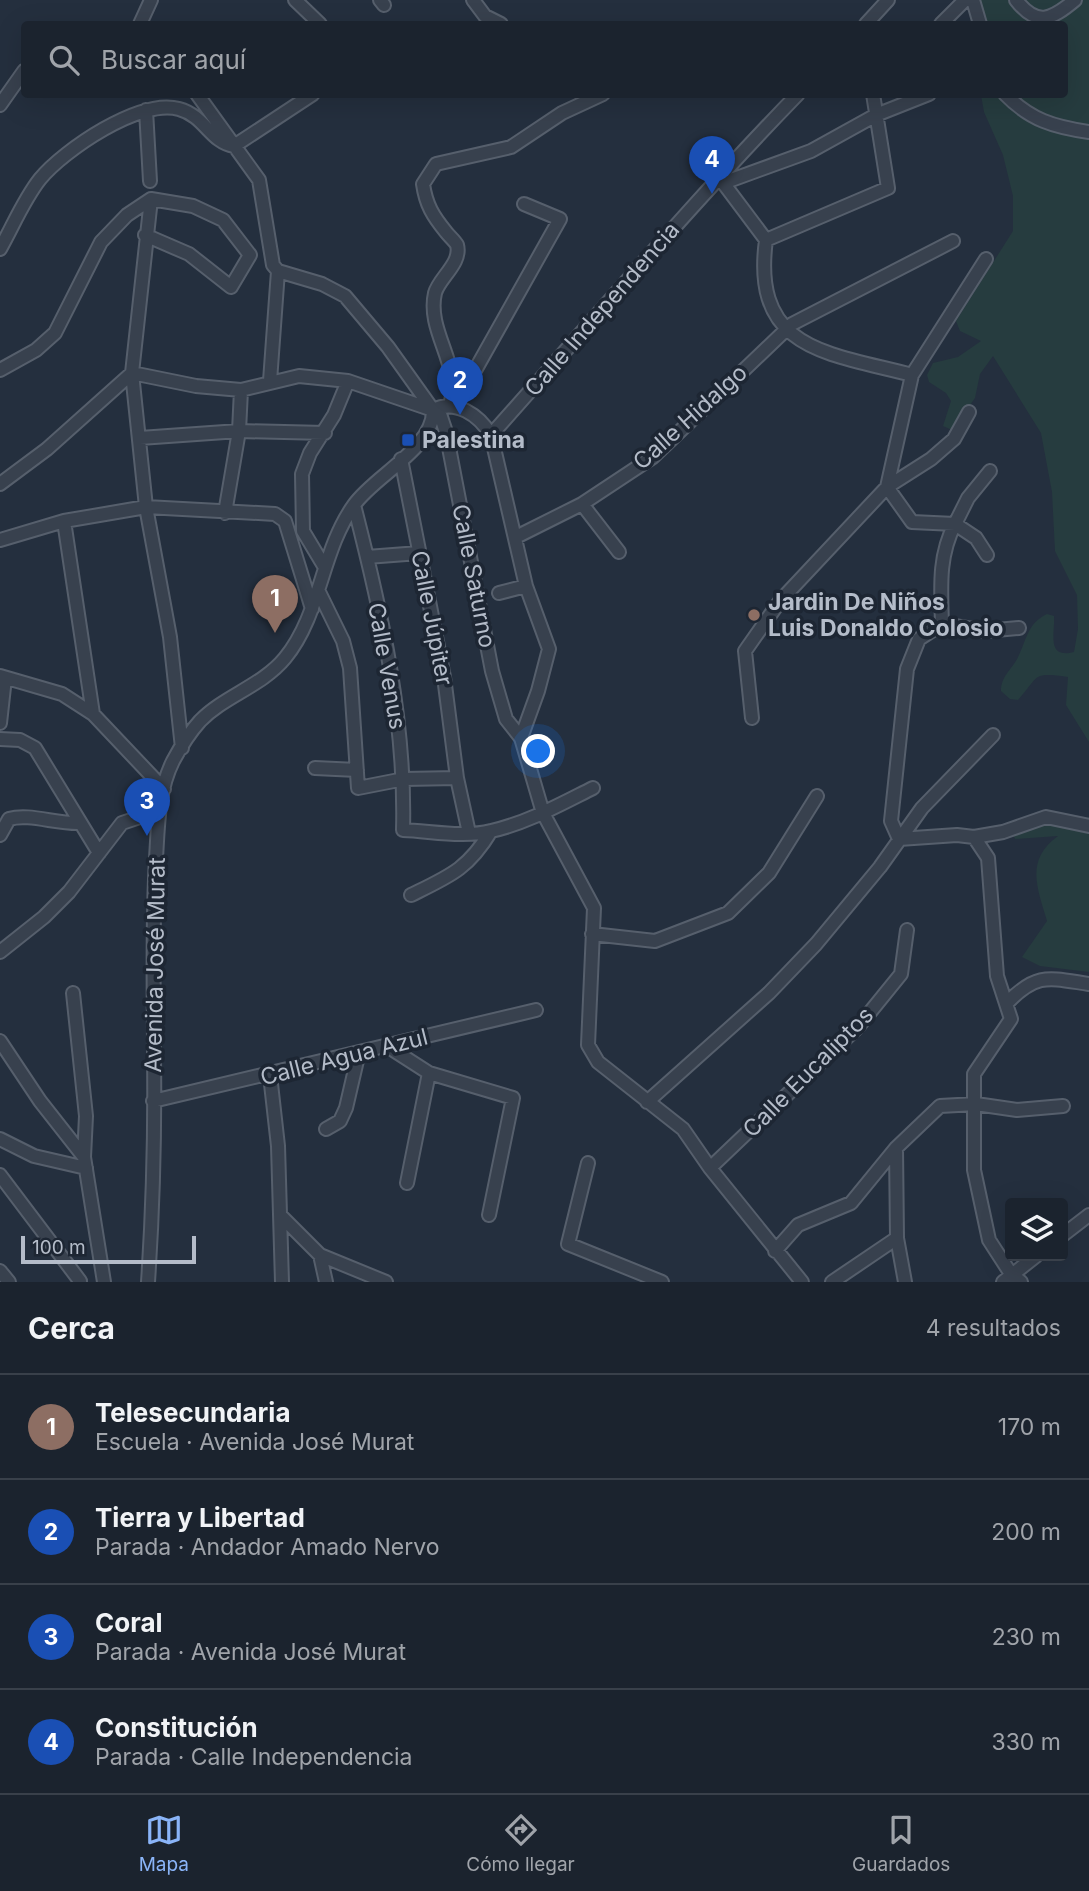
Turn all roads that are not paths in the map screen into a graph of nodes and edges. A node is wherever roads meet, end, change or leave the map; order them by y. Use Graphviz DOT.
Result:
graph roads {
  1 [pos="151,0"];
  2 [pos="295,0"];
  3 [pos="473,0"];
  4 [pos="888,0"];
  5 [pos="965,0"];
  6 [pos="973,0"];
  7 [pos="1016,0"];
  8 [pos="1075,0"];
  9 [pos="141,21"];
  10 [pos="317,21"];
  11 [pos="495,21"];
  12 [pos="869,21"];
  13 [pos="944,21"];
  14 [pos="979,21"];
  15 [pos="21,75"];
  16 [pos="200,98"];
  17 [pos="307,98"];
  18 [pos="594,98"];
  19 [pos="794,98"];
  20 [pos="874,98"];
  21 [pos="919,98"];
  22 [pos="1010,98"];
  23 [pos="0,105"];
  24 [pos="146,110"];
  25 [pos="876,115"];
  26 [pos="1089,132"];
  27 [pos="234,146"];
  28 [pos="720,180"];
  29 [pos="150,181"];
  30 [pos="150,199"];
  31 [pos="524,204"];
  32 [pos="145,235"];
  33 [pos="766,240"];
  34 [pos="953,241"];
  35 [pos="0,249"];
  36 [pos="250,256"];
  37 [pos="986,259"];
  38 [pos="276,268"];
  39 [pos="785,330"];
  40 [pos="0,370"];
  41 [pos="132,373"];
  42 [pos="912,375"];
  43 [pos="270,381"];
  44 [pos="348,381"];
  45 [pos="241,390"];
  46 [pos="444,407"];
  47 [pos="969,412"];
  48 [pos="239,431"];
  49 [pos="325,433"];
  50 [pos="491,435"];
  51 [pos="140,438"];
  52 [pos="401,458"];
  53 [pos="990,471"];
  54 [pos="0,484"];
  55 [pos="887,487"];
  56 [pos="582,504"];
  57 [pos="354,505"];
  58 [pos="146,508"];
  59 [pos="225,513"];
  60 [pos="64,521"];
  61 [pos="955,524"];
  62 [pos="516,537"];
  63 [pos="0,540"];
  64 [pos="620,552"];
  65 [pos="419,553"];
  66 [pos="987,555"];
  67 [pos="367,557"];
  68 [pos="324,566"];
  69 [pos="526,586"];
  70 [pos="318,590"];
  71 [pos="499,593"];
  72 [pos="312,609"];
  73 [pos="942,624"];
  74 [pos="1019,628"];
  75 [pos="2,677"];
  76 [pos="93,714"];
  77 [pos="752,718"];
  78 [pos="0,723"];
  79 [pos="993,735"];
  80 [pos="521,738"];
  81 [pos="0,739"];
  82 [pos="181,748"];
  83 [pos="315,768"];
  84 [pos="357,770"];
  85 [pos="457,778"];
  86 [pos="404,779"];
  87 [pos="164,789"];
  88 [pos="593,789"];
  89 [pos="817,796"];
  90 [pos="158,811"];
  91 [pos="543,813"];
  92 [pos="79,823"];
  93 [pos="1089,826"];
  94 [pos="491,831"];
  95 [pos="469,833"];
  96 [pos="0,835"];
  97 [pos="974,837"];
  98 [pos="899,839"];
  99 [pos="99,853"];
  100 [pos="411,895"];
  101 [pos="907,930"];
  102 [pos="592,934"];
  103 [pos="0,953"];
  104 [pos="1089,984"];
  105 [pos="73,993"];
  106 [pos="1007,1003"];
  107 [pos="536,1010"];
  108 [pos="0,1041"];
  109 [pos="387,1046"];
  110 [pos="359,1052"];
  111 [pos="429,1073"];
  112 [pos="270,1075"];
  113 [pos="153,1101"];
  114 [pos="646,1102"];
  115 [pos="976,1104"];
  116 [pos="1063,1106"];
  117 [pos="326,1129"];
  118 [pos="0,1139"];
  119 [pos="895,1148"];
  120 [pos="85,1163"];
  121 [pos="588,1163"];
  122 [pos="710,1168"];
  123 [pos="0,1175"];
  124 [pos="407,1183"];
  125 [pos="489,1214"];
  126 [pos="1089,1214"];
  127 [pos="281,1216"];
  128 [pos="1068,1231"];
  129 [pos="897,1238"];
  130 [pos="775,1251"];
  131 [pos="320,1255"];
  132 [pos="1031,1261"];
  133 [pos="0,1271"];
  134 [pos="104,1279"];
  135 [pos="1012,1280"];
  136 [pos="9,1282"];
  137 [pos="80,1282"];
  138 [pos="148,1282"];
  139 [pos="282,1282"];
  140 [pos="326,1282"];
  141 [pos="386,1282"];
  142 [pos="662,1282"];
  143 [pos="802,1282"];
  144 [pos="832,1282"];
  145 [pos="905,1282"];
  1 -- 9 [label="street"];
  2 -- 10 [label="street"];
  3 -- 11 [label="street"];
  4 -- 12 [label="street"];
  5 -- 13 [label="street"];
  6 -- 14 [label="street"];
  7 -- 8 [label="street"];
  15 -- 23 [label="street"];
  16 -- 27 [label="street"];
  17 -- 27 [label="street"];
  18 -- 46 [label="street"];
  19 -- 28 [label="street, Calle Independencia"];
  20 -- 25 [label="street"];
  21 -- 25 [label="street"];
  22 -- 26 [label="street"];
  24 -- 27 [label="street"];
  24 -- 29 [label="street"];
  24 -- 35 [label="street"];
  25 -- 28 [label="street"];
  25 -- 33 [label="street"];
  27 -- 38 [label="street"];
  28 -- 33 [label="street"];
  28 -- 50 [label="street, Calle Independencia"];
  30 -- 32 [label="street"];
  30 -- 36 [label="street"];
  30 -- 40 [label="street"];
  31 -- 46 [label="street, Avenida José Murat"];
  32 -- 36 [label="street"];
  32 -- 41 [label="street"];
  33 -- 39 [label="street"];
  34 -- 39 [label="street, Calle Hidalgo"];
  36 -- 38 [label="street"];
  37 -- 42 [label="street"];
  38 -- 43 [label="street"];
  38 -- 46 [label="street"];
  39 -- 42 [label="street"];
  39 -- 56 [label="street, Calle Hidalgo"];
  41 -- 45 [label="street"];
  41 -- 51 [label="street"];
  41 -- 54 [label="street"];
  42 -- 55 [label="street"];
  43 -- 44 [label="street"];
  43 -- 45 [label="street"];
  44 -- 46 [label="street"];
  44 -- 49 [label="street"];
  45 -- 48 [label="street"];
  46 -- 50 [label="street"];
  46 -- 52 [label="street, Avenida José Murat"];
  46 -- 80 [label="street, Calle Saturno"];
  47 -- 55 [label="street"];
  48 -- 49 [label="street"];
  48 -- 51 [label="street"];
  48 -- 59 [label="street"];
  49 -- 68 [label="street"];
  50 -- 62 [label="street"];
  51 -- 58 [label="street"];
  52 -- 57 [label="street, Avenida José Murat"];
  52 -- 65 [label="street, Calle Júpiter"];
  53 -- 61 [label="street"];
  55 -- 61 [label="street"];
  55 -- 77 [label="street"];
  56 -- 62 [label="street, Calle Hidalgo"];
  56 -- 64 [label="street"];
  57 -- 67 [label="street, Calle Venus"];
  57 -- 68 [label="street, Avenida José Murat"];
  58 -- 59 [label="street"];
  58 -- 60 [label="street"];
  58 -- 82 [label="street"];
  59 -- 72 [label="street"];
  60 -- 63 [label="street"];
  60 -- 76 [label="street"];
  61 -- 66 [label="street"];
  61 -- 73 [label="street"];
  62 -- 69 [label="street"];
  65 -- 67 [label="street"];
  65 -- 85 [label="street, Calle Júpiter"];
  67 -- 86 [label="street, Calle Venus"];
  68 -- 70 [label="street, Avenida José Murat"];
  69 -- 71 [label="street"];
  69 -- 80 [label="street"];
  70 -- 72 [label="street, Avenida José Murat"];
  70 -- 84 [label="street"];
  72 -- 82 [label="street, Avenida José Murat"];
  73 -- 74 [label="street"];
  73 -- 98 [label="street"];
  75 -- 76 [label="street"];
  75 -- 78 [label="street"];
  76 -- 87 [label="street"];
  79 -- 98 [label="street"];
  80 -- 91 [label="street"];
  81 -- 92 [label="street"];
  82 -- 87 [label="street, Avenida José Murat"];
  83 -- 84 [label="street"];
  84 -- 86 [label="street"];
  85 -- 86 [label="street"];
  85 -- 95 [label="street, Calle Júpiter"];
  86 -- 95 [label="street, Calle Venus"];
  87 -- 90 [label="street, Avenida José Murat"];
  88 -- 91 [label="street"];
  89 -- 102 [label="street"];
  90 -- 99 [label="street"];
  90 -- 113 [label="street, Avenida José Murat"];
  91 -- 94 [label="street"];
  91 -- 102 [label="street"];
  92 -- 96 [label="street"];
  92 -- 99 [label="street"];
  93 -- 97 [label="street"];
  94 -- 95 [label="street"];
  94 -- 100 [label="street"];
  97 -- 98 [label="street"];
  97 -- 106 [label="street"];
  98 -- 114 [label="street"];
  99 -- 103 [label="street"];
  101 -- 122 [label="street, Calle Eucaliptos"];
  102 -- 114 [label="street"];
  104 -- 106 [label="street"];
  105 -- 120 [label="street"];
  106 -- 115 [label="street"];
  107 -- 109 [label="street, Calle Agua Azul"];
  108 -- 120 [label="street"];
  109 -- 110 [label="street, Calle Agua Azul"];
  109 -- 111 [label="street"];
  110 -- 112 [label="street, Calle Agua Azul"];
  110 -- 117 [label="street"];
  111 -- 124 [label="street"];
  111 -- 125 [label="street"];
  112 -- 113 [label="street, Calle Agua Azul"];
  112 -- 127 [label="street"];
  113 -- 138 [label="street, Avenida José Murat"];
  114 -- 122 [label="street"];
  115 -- 116 [label="street"];
  115 -- 119 [label="street"];
  115 -- 135 [label="street"];
  118 -- 120 [label="street"];
  119 -- 129 [label="street"];
  119 -- 130 [label="street"];
  120 -- 134 [label="street"];
  121 -- 142 [label="street"];
  122 -- 130 [label="street"];
  123 -- 137 [label="street"];
  126 -- 128 [label="street"];
  127 -- 131 [label="street"];
  127 -- 139 [label="street"];
  129 -- 144 [label="street"];
  129 -- 145 [label="street"];
  130 -- 143 [label="street"];
  131 -- 140 [label="street"];
  131 -- 141 [label="street"];
  132 -- 135 [label="street"];
  133 -- 136 [label="street"];
  134 -- 137 [label="street"];
}
